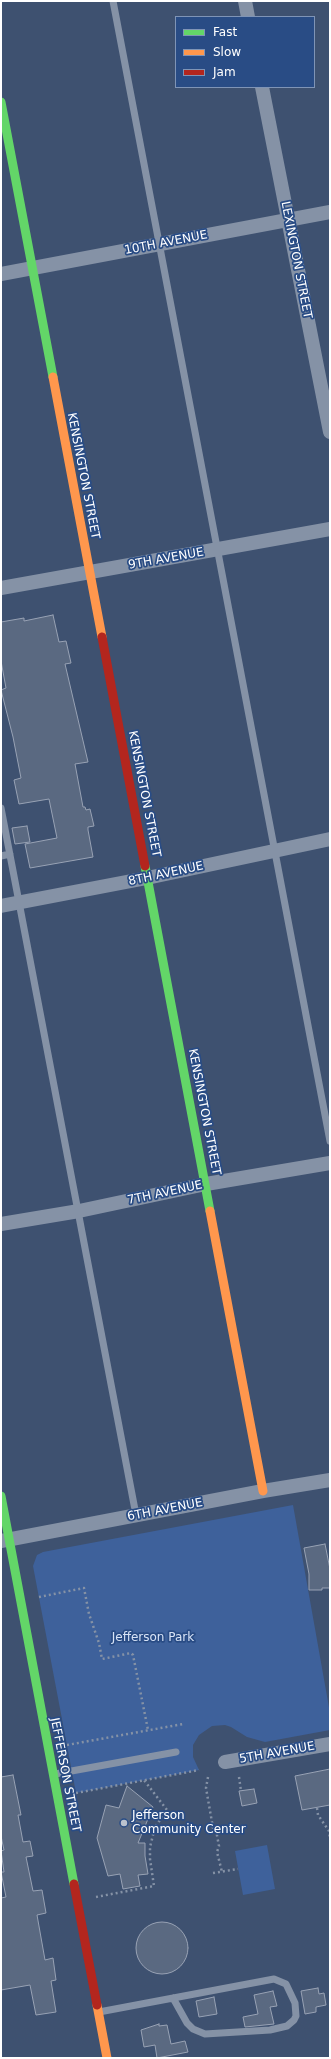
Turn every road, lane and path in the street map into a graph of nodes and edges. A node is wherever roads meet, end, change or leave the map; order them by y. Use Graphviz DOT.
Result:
graph roads {
  1 [pos="113,1"];
  2 [pos="245,1"];
  3 [pos="248,16"];
  4 [pos="262,88"];
  5 [pos="1,102"];
  6 [pos="330,212"];
  7 [pos="288,219"];
  8 [pos="159,244"];
  9 [pos="31,269"];
  10 [pos="1,274"];
  11 [pos="330,432"];
  12 [pos="330,529"];
  13 [pos="217,550"];
  14 [pos="90,572"];
  15 [pos="1,588"];
  16 [pos="1,808"];
  17 [pos="330,839"];
  18 [pos="275,850"];
  19 [pos="10,854"];
  20 [pos="1,856"];
  21 [pos="148,878"];
  22 [pos="19,903"];
  23 [pos="1,906"];
  24 [pos="330,1141"];
  25 [pos="330,1163"];
  26 [pos="206,1184"];
  27 [pos="79,1211"];
  28 [pos="1,1224"];
  29 [pos="330,1480"];
  30 [pos="263,1491"];
  31 [pos="1,1496"];
  32 [pos="136,1515"];
  33 [pos="5,1540"];
  34 [pos="39,1597"];
  35 [pos="183,1724"];
  36 [pos="148,1730"];
  37 [pos="330,1744"];
  38 [pos="67,1745"];
  39 [pos="176,1752"];
  40 [pos="225,1762"];
  41 [pos="199,1770"];
  42 [pos="53,1774"];
  43 [pos="208,1777"];
  44 [pos="238,1777"];
  45 [pos="144,1780"];
  46 [pos="241,1791"];
  47 [pos="76,1793"];
  48 [pos="317,1808"];
  49 [pos="330,1839"];
  50 [pos="238,1869"];
  51 [pos="222,1872"];
  52 [pos="213,1874"];
  53 [pos="96,1897"];
  54 [pos="173,1998"];
  55 [pos="98,2012"];
  56 [pos="107,2058"];
  1 -- 8 [label="lane"];
  2 -- 3 [label="street"];
  4 -- 7 [label="street, LEXINGTON STREET"];
  5 -- 9 [label="street, KENSINGTON STREET"];
  6 -- 7 [label="street, 10TH AVENUE"];
  7 -- 8 [label="street, 10TH AVENUE"];
  7 -- 11 [label="street, LEXINGTON STREET"];
  8 -- 9 [label="street, 10TH AVENUE"];
  8 -- 13 [label="lane"];
  9 -- 10 [label="street, 10TH AVENUE"];
  9 -- 14 [label="street, KENSINGTON STREET"];
  12 -- 13 [label="street, 9TH AVENUE"];
  13 -- 14 [label="street, 9TH AVENUE"];
  13 -- 18 [label="lane"];
  14 -- 15 [label="street, 9TH AVENUE"];
  14 -- 21 [label="street, KENSINGTON STREET"];
  16 -- 19 [label="lane"];
  17 -- 18 [label="street, 8TH AVENUE"];
  18 -- 21 [label="street, 8TH AVENUE"];
  18 -- 24 [label="lane"];
  19 -- 20 [label="lane"];
  19 -- 22 [label="lane"];
  21 -- 22 [label="street, 8TH AVENUE"];
  21 -- 26 [label="street, KENSINGTON STREET"];
  22 -- 23 [label="street, 8TH AVENUE"];
  22 -- 27 [label="lane"];
  25 -- 26 [label="street, 7TH AVENUE"];
  26 -- 27 [label="street, 7TH AVENUE"];
  26 -- 30 [label="street, KENSINGTON STREET"];
  27 -- 28 [label="street, 7TH AVENUE"];
  27 -- 32 [label="lane"];
  29 -- 30 [label="street, 6TH AVENUE"];
  30 -- 32 [label="street, 6TH AVENUE"];
  31 -- 33 [label="street, JEFFERSON STREET"];
  32 -- 33 [label="street, 6TH AVENUE"];
  33 -- 42 [label="street, JEFFERSON STREET"];
  34 -- 36 [label="path"];
  35 -- 36 [label="path"];
  36 -- 38 [label="path"];
  37 -- 40 [label="street, 5TH AVENUE"];
  39 -- 42 [label="lane"];
  41 -- 45 [label="path"];
  42 -- 55 [label="street, JEFFERSON STREET"];
  43 -- 51 [label="path"];
  44 -- 46 [label="path"];
  45 -- 47 [label="path"];
  45 -- 53 [label="path"];
  48 -- 49 [label="path"];
  50 -- 51 [label="path"];
  51 -- 52 [label="path"];
  54 -- 54 [label="lane"];
  54 -- 55 [label="lane"];
  55 -- 56 [label="street, JEFFERSON STREET"];
}
